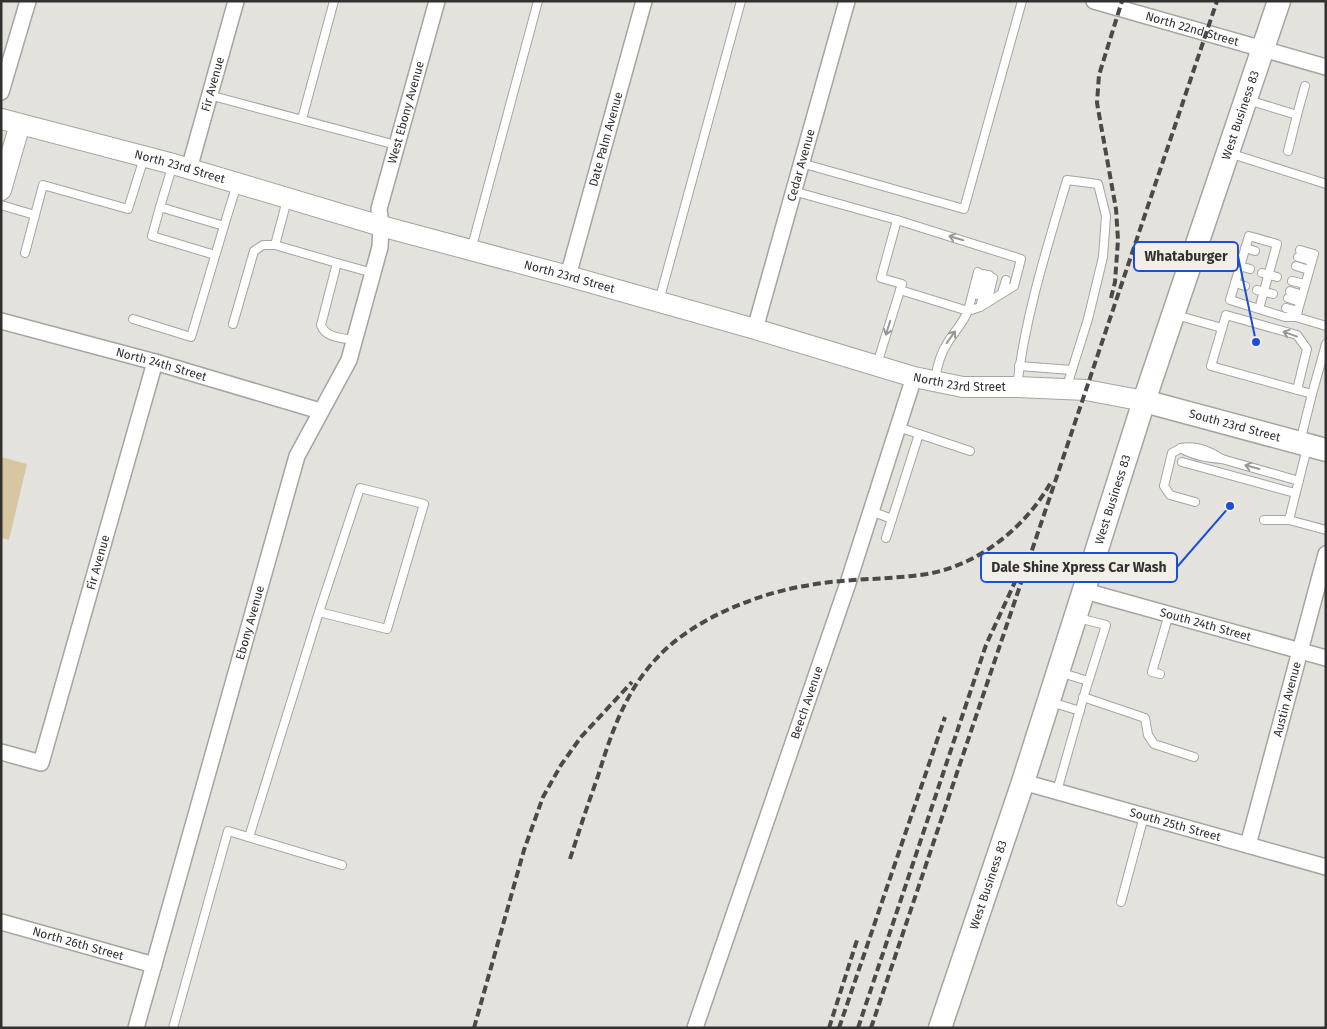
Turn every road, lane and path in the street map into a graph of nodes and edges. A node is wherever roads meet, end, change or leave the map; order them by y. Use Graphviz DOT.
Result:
graph roads {
  1 [pos="28,1"];
  2 [pos="236,1"];
  3 [pos="334,1"];
  4 [pos="437,1"];
  5 [pos="538,1"];
  6 [pos="644,1"];
  7 [pos="741,1"];
  8 [pos="846,1"];
  9 [pos="1022,1"];
  10 [pos="1094,1"];
  11 [pos="1279,1"];
  12 [pos="1263,48"];
  13 [pos="1326,66"];
  14 [pos="1305,86"];
  15 [pos="1,92"];
  16 [pos="209,95"];
  17 [pos="1246,99"];
  18 [pos="1297,115"];
  19 [pos="302,119"];
  20 [pos="11,122"];
  21 [pos="396,145"];
  22 [pos="1288,151"];
  23 [pos="1228,153"];
  24 [pos="144,157"];
  25 [pos="801,163"];
  26 [pos="181,166"];
  27 [pos="3,177"];
  28 [pos="237,183"];
  29 [pos="1326,184"];
  30 [pos="793,191"];
  31 [pos="288,198"];
  32 [pos="1,205"];
  33 [pos="160,207"];
  34 [pos="35,214"];
  35 [pos="898,220"];
  36 [pos="224,226"];
  37 [pos="381,226"];
  38 [pos="275,245"];
  39 [pos="1245,248"];
  40 [pos="471,250"];
  41 [pos="1255,251"];
  42 [pos="1194,252"];
  43 [pos="25,253"];
  44 [pos="216,254"];
  45 [pos="337,263"];
  46 [pos="1240,266"];
  47 [pos="1250,269"];
  48 [pos="1309,270"];
  49 [pos="373,272"];
  50 [pos="1265,274"];
  51 [pos="568,276"];
  52 [pos="992,276"];
  53 [pos="1277,277"];
  54 [pos="1292,281"];
  55 [pos="1235,283"];
  56 [pos="1305,284"];
  57 [pos="1245,286"];
  58 [pos="1262,288"];
  59 [pos="900,290"];
  60 [pos="1274,290"];
  61 [pos="1002,293"];
  62 [pos="1289,295"];
  63 [pos="1301,298"];
  64 [pos="659,301"];
  65 [pos="1271,304"];
  66 [pos="1260,305"];
  67 [pos="980,306"];
  68 [pos="1286,308"];
  69 [pos="1173,314"];
  70 [pos="1297,314"];
  71 [pos="133,319"];
  72 [pos="1,321"];
  73 [pos="234,324"];
  74 [pos="1326,326"];
  75 [pos="1222,328"];
  76 [pos="755,329"];
  77 [pos="354,340"];
  78 [pos="1326,344"];
  79 [pos="156,362"];
  80 [pos="877,366"];
  81 [pos="1019,366"];
  82 [pos="914,377"];
  83 [pos="1069,379"];
  84 [pos="934,382"];
  85 [pos="1017,387"];
  86 [pos="1297,390"];
  87 [pos="1312,394"];
  88 [pos="1144,401"];
  89 [pos="320,411"];
  90 [pos="898,428"];
  91 [pos="919,434"];
  92 [pos="1317,448"];
  93 [pos="970,451"];
  94 [pos="1182,462"];
  95 [pos="1298,481"];
  96 [pos="1295,493"];
  97 [pos="1195,502"];
  98 [pos="871,511"];
  99 [pos="892,519"];
  100 [pos="1264,520"];
  101 [pos="1289,520"];
  102 [pos="1326,530"];
  103 [pos="886,538"];
  104 [pos="1326,555"];
  105 [pos="1085,591"];
  106 [pos="319,612"];
  107 [pos="1170,614"];
  108 [pos="1076,618"];
  109 [pos="1300,651"];
  110 [pos="1326,658"];
  111 [pos="1059,672"];
  112 [pos="1160,674"];
  113 [pos="1088,681"];
  114 [pos="1084,697"];
  115 [pos="1049,701"];
  116 [pos="1080,711"];
  117 [pos="1,752"];
  118 [pos="1194,757"];
  119 [pos="1023,782"];
  120 [pos="1057,792"];
  121 [pos="1144,816"];
  122 [pos="249,837"];
  123 [pos="1248,845"];
  124 [pos="342,864"];
  125 [pos="1326,867"];
  126 [pos="1121,902"];
  127 [pos="1,922"];
  128 [pos="154,965"];
  129 [pos="136,1028"];
  130 [pos="173,1028"];
  131 [pos="695,1028"];
  132 [pos="940,1028"];
  1 -- 15 [label="street"];
  2 -- 16 [label="street, Fir Avenue"];
  3 -- 19 [label="lane"];
  4 -- 21 [label="street, West Ebony Avenue"];
  5 -- 40 [label="lane"];
  6 -- 51 [label="street, Date Palm Avenue"];
  7 -- 64 [label="lane"];
  8 -- 25 [label="street, Cedar Avenue"];
  9 -- 25 [label="lane"];
  10 -- 12 [label="street, North 22nd Street"];
  11 -- 12 [label="main road, West Business 83"];
  12 -- 13 [label="street, North 22nd Street"];
  12 -- 17 [label="main road, West Business 83"];
  14 -- 18 [label="lane"];
  16 -- 19 [label="lane"];
  16 -- 26 [label="street, Fir Avenue"];
  17 -- 18 [label="lane"];
  17 -- 23 [label="main road, West Business 83"];
  18 -- 22 [label="lane"];
  19 -- 21 [label="lane"];
  20 -- 24 [label="main road, North 23rd Street"];
  20 -- 27 [label="main road"];
  21 -- 37 [label="street, West Ebony Avenue"];
  23 -- 29 [label="lane"];
  23 -- 42 [label="main road, West Business 83"];
  24 -- 26 [label="main road, North 23rd Street"];
  24 -- 34 [label="lane"];
  25 -- 30 [label="street, Cedar Avenue"];
  26 -- 28 [label="main road, North 23rd Street"];
  26 -- 33 [label="lane"];
  28 -- 31 [label="main road, North 23rd Street"];
  28 -- 36 [label="lane"];
  30 -- 35 [label="lane"];
  30 -- 76 [label="street, Cedar Avenue"];
  31 -- 37 [label="main road, North 23rd Street"];
  31 -- 38 [label="lane"];
  32 -- 34 [label="lane"];
  33 -- 36 [label="lane"];
  33 -- 44 [label="lane"];
  34 -- 43 [label="lane"];
  35 -- 59 [label="lane"];
  61 -- 35 [label="lane, one-way"];
  36 -- 44 [label="lane"];
  37 -- 40 [label="main road, North 23rd Street"];
  37 -- 49 [label="street, Ebony Avenue"];
  38 -- 45 [label="lane"];
  38 -- 73 [label="lane"];
  39 -- 41 [label="lane"];
  39 -- 46 [label="lane"];
  39 -- 50 [label="lane"];
  40 -- 51 [label="main road, North 23rd Street"];
  42 -- 46 [label="lane"];
  42 -- 69 [label="main road, West Business 83"];
  44 -- 71 [label="lane"];
  45 -- 49 [label="lane"];
  45 -- 77 [label="lane"];
  46 -- 47 [label="lane"];
  46 -- 55 [label="lane"];
  48 -- 48 [label="lane"];
  48 -- 56 [label="lane"];
  49 -- 77 [label="street, Ebony Avenue"];
  50 -- 53 [label="lane"];
  50 -- 58 [label="lane"];
  51 -- 64 [label="main road, North 23rd Street"];
  52 -- 61 [label="lane"];
  52 -- 67 [label="lane"];
  52 -- 67 [label="lane"];
  52 -- 67 [label="lane"];
  54 -- 56 [label="lane"];
  55 -- 57 [label="lane"];
  55 -- 66 [label="lane"];
  56 -- 63 [label="lane"];
  58 -- 60 [label="lane"];
  58 -- 66 [label="lane"];
  59 -- 67 [label="lane"];
  59 -- 80 [label="lane, one-way"];
  61 -- 67 [label="lane"];
  62 -- 63 [label="lane"];
  63 -- 70 [label="lane"];
  64 -- 76 [label="main road, North 23rd Street"];
  65 -- 66 [label="lane"];
  66 -- 70 [label="lane"];
  84 -- 67 [label="lane, one-way"];
  68 -- 70 [label="lane"];
  69 -- 75 [label="lane"];
  69 -- 88 [label="main road, West Business 83"];
  70 -- 74 [label="lane"];
  72 -- 79 [label="street, North 24th Street"];
  75 -- 86 [label="lane"];
  86 -- 75 [label="lane, one-way"];
  76 -- 80 [label="main road, North 23rd Street"];
  77 -- 89 [label="street, Ebony Avenue"];
  78 -- 87 [label="lane"];
  79 -- 89 [label="street, North 24th Street"];
  79 -- 117 [label="street, Fir Avenue"];
  80 -- 82 [label="main road, North 23rd Street"];
  81 -- 83 [label="lane"];
  81 -- 83 [label="lane"];
  81 -- 85 [label="lane"];
  82 -- 84 [label="main road, North 23rd Street"];
  82 -- 90 [label="street, Beech Avenue"];
  83 -- 85 [label="main road, North 23rd Street"];
  83 -- 88 [label="main road, North 23rd Street"];
  84 -- 85 [label="main road, North 23rd Street"];
  86 -- 87 [label="lane"];
  87 -- 92 [label="lane"];
  88 -- 92 [label="main road, South 23rd Street"];
  88 -- 105 [label="main road, West Business 83"];
  89 -- 128 [label="street, Ebony Avenue"];
  90 -- 91 [label="lane"];
  90 -- 98 [label="street, Beech Avenue"];
  91 -- 93 [label="lane"];
  91 -- 99 [label="lane"];
  92 -- 95 [label="lane"];
  94 -- 96 [label="lane"];
  95 -- 96 [label="lane"];
  95 -- 97 [label="lane, one-way"];
  96 -- 101 [label="lane"];
  98 -- 99 [label="lane"];
  98 -- 131 [label="street, Beech Avenue"];
  99 -- 103 [label="lane"];
  100 -- 101 [label="lane"];
  101 -- 102 [label="lane"];
  104 -- 109 [label="street, Austin Avenue"];
  105 -- 107 [label="street, South 24th Street"];
  105 -- 108 [label="main road, West Business 83"];
  106 -- 106 [label="lane"];
  106 -- 122 [label="lane"];
  107 -- 109 [label="street, South 24th Street"];
  107 -- 112 [label="lane"];
  108 -- 111 [label="main road, West Business 83"];
  108 -- 113 [label="lane"];
  109 -- 110 [label="street, South 24th Street"];
  109 -- 123 [label="street, Austin Avenue"];
  111 -- 113 [label="lane"];
  111 -- 115 [label="main road, West Business 83"];
  113 -- 114 [label="lane"];
  114 -- 116 [label="lane"];
  114 -- 118 [label="lane"];
  115 -- 116 [label="lane"];
  115 -- 119 [label="main road, West Business 83"];
  116 -- 120 [label="lane"];
  119 -- 120 [label="street, South 25th Street"];
  119 -- 132 [label="main road, West Business 83"];
  120 -- 121 [label="street, South 25th Street"];
  121 -- 123 [label="street, South 25th Street"];
  121 -- 126 [label="lane"];
  122 -- 124 [label="lane"];
  122 -- 130 [label="lane"];
  123 -- 125 [label="street, South 25th Street"];
  127 -- 128 [label="street, North 26th Street"];
  128 -- 129 [label="street, Ebony Avenue"];
}
